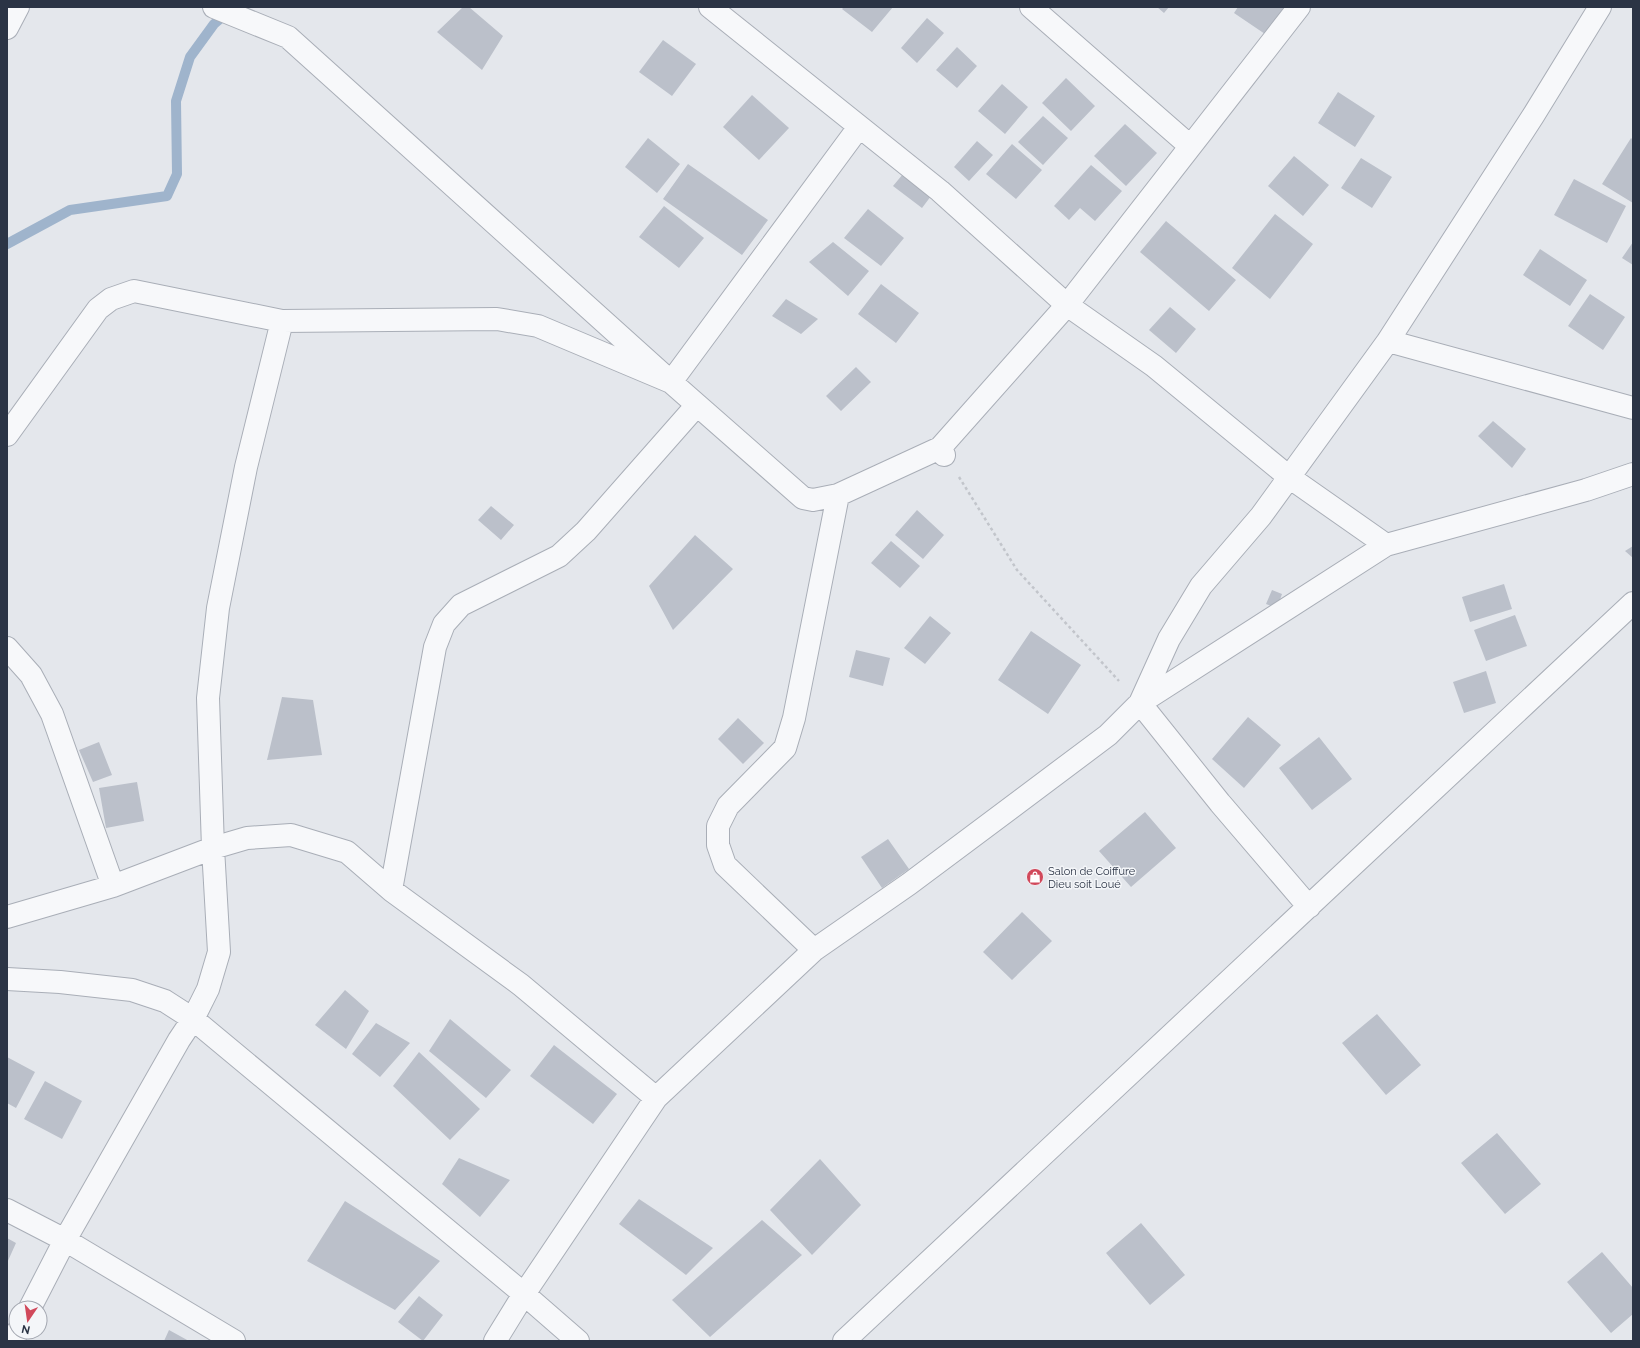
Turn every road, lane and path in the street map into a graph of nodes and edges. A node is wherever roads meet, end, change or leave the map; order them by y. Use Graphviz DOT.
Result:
graph roads {
  1 [pos="18,7"];
  2 [pos="214,7"];
  3 [pos="710,7"];
  4 [pos="1031,7"];
  5 [pos="1299,7"];
  6 [pos="1600,7"];
  7 [pos="7,28"];
  8 [pos="859,127"];
  9 [pos="1190,146"];
  10 [pos="1067,305"];
  11 [pos="282,321"];
  12 [pos="1388,341"];
  13 [pos="671,382"];
  14 [pos="697,405"];
  15 [pos="1633,408"];
  16 [pos="7,435"];
  17 [pos="942,451"];
  18 [pos="1633,474"];
  19 [pos="1289,477"];
  20 [pos="838,495"];
  21 [pos="1386,545"];
  22 [pos="1633,604"];
  23 [pos="7,648"];
  24 [pos="1140,703"];
  25 [pos="213,848"];
  26 [pos="113,886"];
  27 [pos="391,890"];
  28 [pos="1309,907"];
  29 [pos="7,917"];
  30 [pos="814,950"];
  31 [pos="7,978"];
  32 [pos="194,1020"];
  33 [pos="656,1098"];
  34 [pos="7,1210"];
  35 [pos="65,1240"];
  36 [pos="524,1294"];
  37 [pos="34,1300"];
  38 [pos="234,1341"];
  39 [pos="495,1341"];
  40 [pos="578,1341"];
  41 [pos="844,1341"];
  1 -- 7 [label="street"];
  2 -- 13 [label="street"];
  3 -- 8 [label="street"];
  4 -- 9 [label="street"];
  5 -- 9 [label="street"];
  6 -- 12 [label="street"];
  8 -- 10 [label="street"];
  8 -- 13 [label="street"];
  9 -- 10 [label="street"];
  10 -- 17 [label="street"];
  10 -- 19 [label="street"];
  11 -- 13 [label="street"];
  11 -- 16 [label="street"];
  11 -- 25 [label="street"];
  12 -- 15 [label="street"];
  12 -- 19 [label="street"];
  13 -- 14 [label="street"];
  14 -- 20 [label="street"];
  14 -- 27 [label="street"];
  17 -- 20 [label="street"];
  17 -- 24 [label="path"];
  18 -- 21 [label="street"];
  19 -- 21 [label="street"];
  19 -- 24 [label="street"];
  20 -- 30 [label="street"];
  21 -- 24 [label="street"];
  22 -- 28 [label="street"];
  23 -- 26 [label="street"];
  24 -- 28 [label="street"];
  24 -- 30 [label="street"];
  25 -- 26 [label="street"];
  25 -- 27 [label="street"];
  25 -- 32 [label="street"];
  26 -- 29 [label="street"];
  27 -- 33 [label="street"];
  28 -- 41 [label="street"];
  30 -- 33 [label="street"];
  31 -- 32 [label="street"];
  32 -- 35 [label="street"];
  32 -- 36 [label="street"];
  33 -- 36 [label="street"];
  34 -- 35 [label="street"];
  35 -- 37 [label="street"];
  35 -- 38 [label="street"];
  36 -- 39 [label="street"];
  36 -- 40 [label="street"];
}
